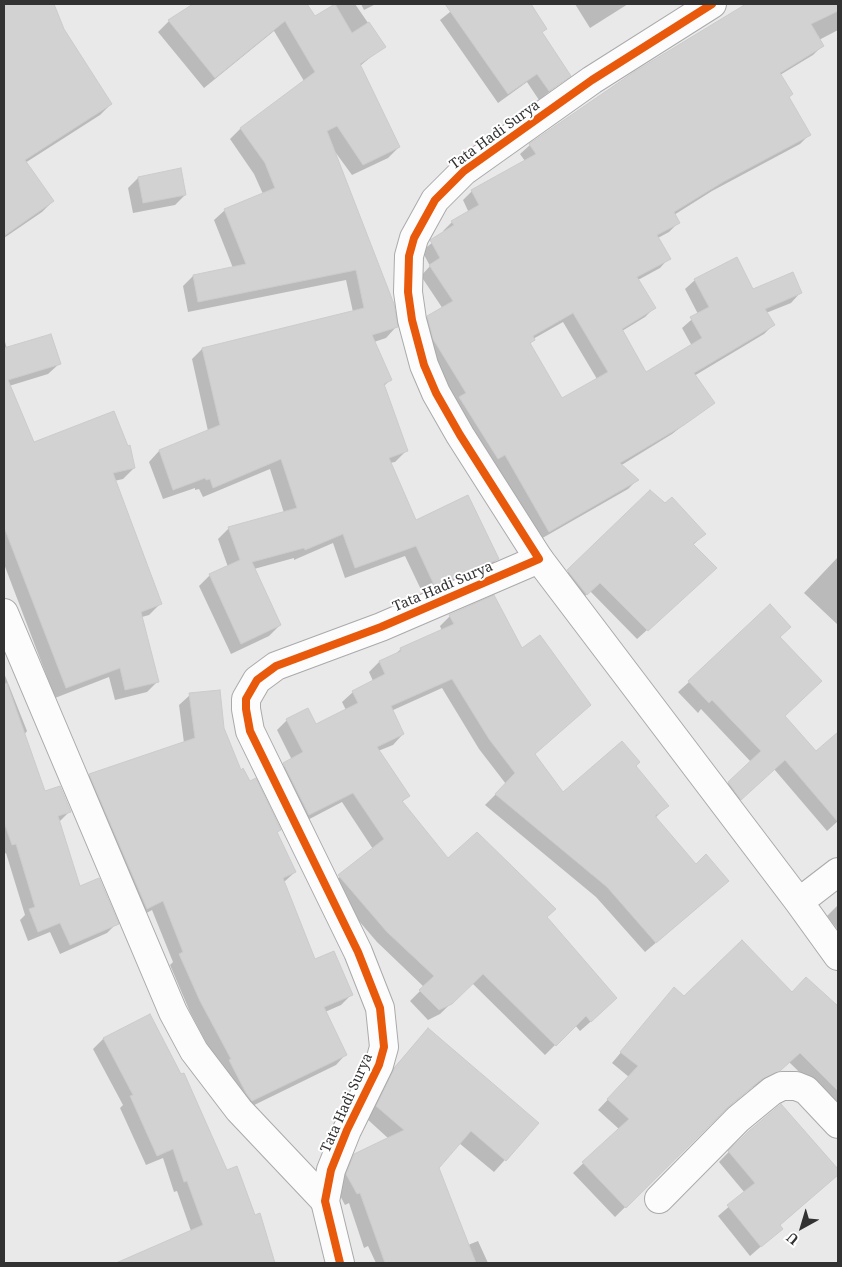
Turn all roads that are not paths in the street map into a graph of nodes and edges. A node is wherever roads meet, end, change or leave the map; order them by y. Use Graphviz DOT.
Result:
graph roads {
  1 [pos="712,4"];
  2 [pos="539,559"];
  3 [pos="4,613"];
  4 [pos="838,872"];
  5 [pos="799,902"];
  6 [pos="838,956"];
  7 [pos="838,1124"];
  8 [pos="659,1199"];
  9 [pos="325,1201"];
  10 [pos="340,1263"];
  1 -- 2 [label="street, Tata Hadi Surya"];
  2 -- 5 [label="street"];
  2 -- 9 [label="street, Tata Hadi Surya"];
  3 -- 9 [label="street"];
  4 -- 5 [label="street"];
  5 -- 6 [label="street"];
  7 -- 8 [label="street"];
  9 -- 10 [label="street, Tata Hadi Surya"];
}
